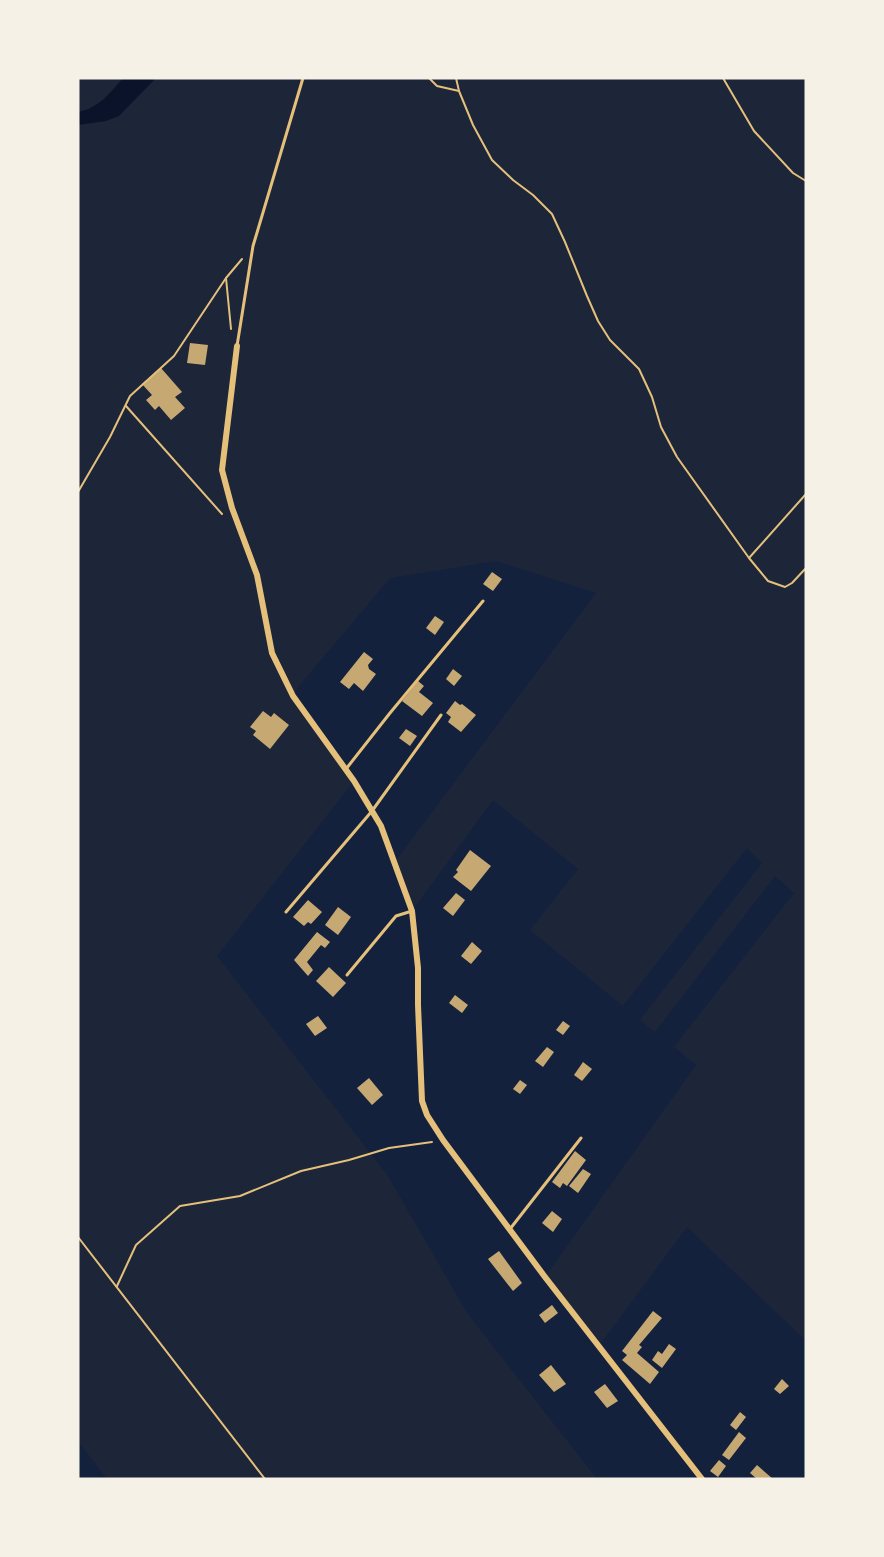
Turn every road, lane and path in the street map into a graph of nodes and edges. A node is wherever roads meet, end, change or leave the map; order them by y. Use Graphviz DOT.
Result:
graph roads {
  1 [pos="303,78"];
  2 [pos="429,78"];
  3 [pos="456,78"];
  4 [pos="723,78"];
  5 [pos="459,91"];
  6 [pos="806,181"];
  7 [pos="253,246"];
  8 [pos="226,278"];
  9 [pos="237,346"];
  10 [pos="125,405"];
  11 [pos="78,492"];
  12 [pos="806,494"];
  13 [pos="227,518"];
  14 [pos="749,558"];
  15 [pos="806,568"];
  16 [pos="483,601"];
  17 [pos="441,715"];
  18 [pos="345,770"];
  19 [pos="372,811"];
  20 [pos="412,911"];
  21 [pos="286,912"];
  22 [pos="347,975"];
  23 [pos="582,1138"];
  24 [pos="443,1140"];
  25 [pos="509,1229"];
  26 [pos="78,1237"];
  27 [pos="117,1286"];
  28 [pos="264,1479"];
  29 [pos="702,1479"];
  1 -- 7 [label="lane"];
  2 -- 5 [label="path"];
  3 -- 5 [label="path"];
  4 -- 6 [label="path"];
  5 -- 14 [label="path"];
  7 -- 8 [label="path"];
  7 -- 9 [label="lane"];
  8 -- 9 [label="path"];
  8 -- 10 [label="path"];
  9 -- 18 [label="street"];
  10 -- 11 [label="path"];
  10 -- 13 [label="path"];
  12 -- 14 [label="path"];
  14 -- 15 [label="path"];
  16 -- 18 [label="lane"];
  17 -- 19 [label="lane"];
  18 -- 19 [label="street"];
  19 -- 20 [label="street"];
  19 -- 21 [label="lane"];
  20 -- 22 [label="lane"];
  20 -- 24 [label="street"];
  23 -- 25 [label="lane"];
  24 -- 25 [label="street"];
  24 -- 27 [label="path"];
  25 -- 29 [label="street"];
  26 -- 27 [label="path"];
  27 -- 28 [label="path"];
}
